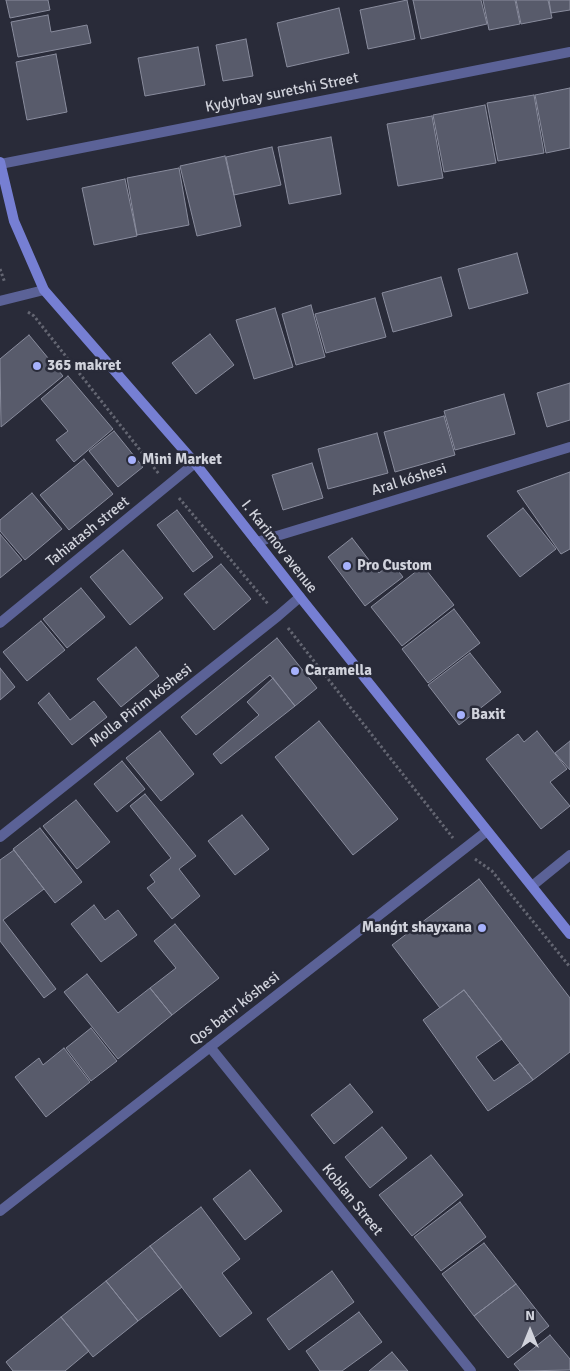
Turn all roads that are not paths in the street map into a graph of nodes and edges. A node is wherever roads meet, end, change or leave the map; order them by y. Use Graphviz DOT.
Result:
graph roads {
  1 [pos="570,52"];
  2 [pos="0,163"];
  3 [pos="44,290"];
  4 [pos="0,301"];
  5 [pos="570,446"];
  6 [pos="194,463"];
  7 [pos="257,542"];
  8 [pos="300,597"];
  9 [pos="0,623"];
  10 [pos="487,832"];
  11 [pos="0,837"];
  12 [pos="570,855"];
  13 [pos="532,886"];
  14 [pos="570,934"];
  15 [pos="210,1047"];
  16 [pos="0,1210"];
  17 [pos="471,1371"];
  1 -- 2 [label="street, Kydyrbay suretshi Street"];
  2 -- 3 [label="street, I. Karimov avenue"];
  3 -- 4 [label="street"];
  3 -- 6 [label="street, I. Karimov avenue"];
  5 -- 7 [label="street, Aral kóshesi"];
  6 -- 7 [label="street, I. Karimov avenue"];
  6 -- 9 [label="street, Tahiatash street"];
  7 -- 8 [label="street, I. Karimov avenue"];
  8 -- 10 [label="street, I. Karimov avenue"];
  8 -- 11 [label="street, Molla Pirim kóshesi"];
  10 -- 13 [label="street, I. Karimov avenue"];
  10 -- 15 [label="street, Qos batır kóshesi"];
  12 -- 13 [label="street"];
  13 -- 14 [label="street, I. Karimov avenue"];
  15 -- 16 [label="street, Qos batır kóshesi"];
  15 -- 17 [label="street, Koblan Street"];
}
